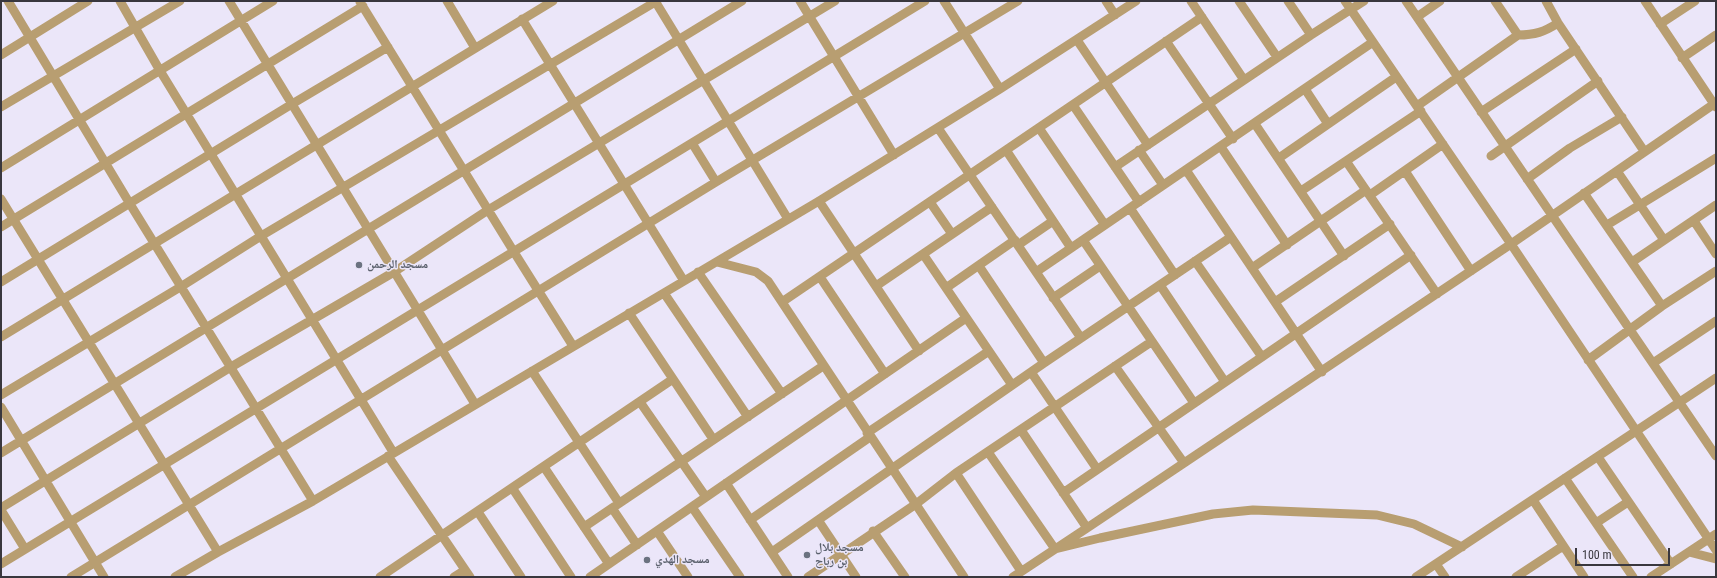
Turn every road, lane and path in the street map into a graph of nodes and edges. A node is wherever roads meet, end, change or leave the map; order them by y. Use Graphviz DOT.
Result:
graph roads {
  1 [pos="8,1"];
  2 [pos="88,1"];
  3 [pos="120,1"];
  4 [pos="180,1"];
  5 [pos="229,1"];
  6 [pos="273,1"];
  7 [pos="447,1"];
  8 [pos="553,1"];
  9 [pos="656,1"];
  10 [pos="742,1"];
  11 [pos="800,1"];
  12 [pos="835,1"];
  13 [pos="925,1"];
  14 [pos="944,1"];
  15 [pos="1018,1"];
  16 [pos="1106,1"];
  17 [pos="1136,1"];
  18 [pos="1191,1"];
  19 [pos="1239,1"];
  20 [pos="1288,1"];
  21 [pos="1345,1"];
  22 [pos="1364,1"];
  23 [pos="1406,1"];
  24 [pos="1440,1"];
  25 [pos="1495,1"];
  26 [pos="1546,1"];
  27 [pos="1645,1"];
  28 [pos="1695,1"];
  29 [pos="362,3"];
  30 [pos="1351,10"];
  31 [pos="1115,15"];
  32 [pos="809,16"];
  33 [pos="1202,17"];
  34 [pos="1417,17"];
  35 [pos="522,19"];
  36 [pos="241,20"];
  37 [pos="1558,23"];
  38 [pos="1660,24"];
  39 [pos="135,27"];
  40 [pos="965,34"];
  41 [pos="1311,35"];
  42 [pos="1518,35"];
  43 [pos="1716,35"];
  44 [pos="31,37"];
  45 [pos="678,40"];
  46 [pos="1076,40"];
  47 [pos="1166,41"];
  48 [pos="1373,42"];
  49 [pos="388,47"];
  50 [pos="475,48"];
  51 [pos="1576,49"];
  52 [pos="1,55"];
  53 [pos="1277,57"];
  54 [pos="834,58"];
  55 [pos="1682,58"];
  56 [pos="267,63"];
  57 [pos="551,64"];
  58 [pos="159,69"];
  59 [pos="54,76"];
  60 [pos="1396,77"];
  61 [pos="1457,78"];
  62 [pos="1244,80"];
  63 [pos="703,81"];
  64 [pos="1598,81"];
  65 [pos="1107,82"];
  66 [pos="412,86"];
  67 [pos="1000,89"];
  68 [pos="1305,89"];
  69 [pos="858,98"];
  70 [pos="574,103"];
  71 [pos="292,104"];
  72 [pos="1209,104"];
  73 [pos="1073,105"];
  74 [pos="1715,106"];
  75 [pos="1,107"];
  76 [pos="1419,109"];
  77 [pos="1481,112"];
  78 [pos="186,114"];
  79 [pos="1622,117"];
  80 [pos="79,120"];
  81 [pos="728,121"];
  82 [pos="1255,124"];
  83 [pos="1328,124"];
  84 [pos="938,128"];
  85 [pos="1039,128"];
  86 [pos="440,130"];
  87 [pos="1233,139"];
  88 [pos="692,143"];
  89 [pos="318,144"];
  90 [pos="598,144"];
  91 [pos="1443,144"];
  92 [pos="1148,145"];
  93 [pos="1505,145"];
  94 [pos="1221,147"];
  95 [pos="1006,150"];
  96 [pos="1139,150"];
  97 [pos="1644,151"];
  98 [pos="212,153"];
  99 [pos="894,155"];
  100 [pos="1490,156"];
  101 [pos="1279,158"];
  102 [pos="1716,159"];
  103 [pos="752,160"];
  104 [pos="1346,161"];
  105 [pos="105,162"];
  106 [pos="1115,167"];
  107 [pos="1,168"];
  108 [pos="464,170"];
  109 [pos="1186,170"];
  110 [pos="1617,170"];
  111 [pos="1405,171"];
  112 [pos="971,175"];
  113 [pos="1528,179"];
  114 [pos="716,182"];
  115 [pos="623,184"];
  116 [pos="1163,186"];
  117 [pos="343,188"];
  118 [pos="1301,191"];
  119 [pos="1368,192"];
  120 [pos="1584,193"];
  121 [pos="236,194"];
  122 [pos="1,199"];
  123 [pos="819,201"];
  124 [pos="930,202"];
  125 [pos="1139,202"];
  126 [pos="130,204"];
  127 [pos="1640,205"];
  128 [pos="1716,205"];
  129 [pos="992,207"];
  130 [pos="1130,208"];
  131 [pos="488,210"];
  132 [pos="1552,216"];
  133 [pos="14,219"];
  134 [pos="788,220"];
  135 [pos="1053,221"];
  136 [pos="1694,221"];
  137 [pos="1321,222"];
  138 [pos="648,224"];
  139 [pos="1390,224"];
  140 [pos="1105,225"];
  141 [pos="1607,225"];
  142 [pos="1,227"];
  143 [pos="368,228"];
  144 [pos="952,234"];
  145 [pos="261,236"];
  146 [pos="1231,237"];
  147 [pos="1083,240"];
  148 [pos="1664,240"];
  149 [pos="155,243"];
  150 [pos="1016,243"];
  151 [pos="1511,244"];
  152 [pos="1287,245"];
  153 [pos="1071,248"];
  154 [pos="514,252"];
  155 [pos="854,254"];
  156 [pos="923,254"];
  157 [pos="1716,254"];
  158 [pos="1411,255"];
  159 [pos="1344,256"];
  160 [pos="39,259"];
  161 [pos="1195,261"];
  162 [pos="717,262"];
  163 [pos="1632,262"];
  164 [pos="979,266"];
  165 [pos="1100,266"];
  166 [pos="1252,268"];
  167 [pos="1471,271"];
  168 [pos="1716,271"];
  169 [pos="394,272"];
  170 [pos="698,272"];
  171 [pos="1036,272"];
  172 [pos="1175,275"];
  173 [pos="820,277"];
  174 [pos="287,278"];
  175 [pos="684,281"];
  176 [pos="1,282"];
  177 [pos="1160,285"];
  178 [pos="182,286"];
  179 [pos="876,286"];
  180 [pos="946,288"];
  181 [pos="538,291"];
  182 [pos="664,292"];
  183 [pos="1437,294"];
  184 [pos="1053,298"];
  185 [pos="62,299"];
  186 [pos="782,302"];
  187 [pos="1276,302"];
  188 [pos="1127,306"];
  189 [pos="1662,306"];
  190 [pos="418,310"];
  191 [pos="629,313"];
  192 [pos="966,318"];
  193 [pos="313,320"];
  194 [pos="1716,321"];
  195 [pos="207,327"];
  196 [pos="1631,330"];
  197 [pos="1297,334"];
  198 [pos="1,337"];
  199 [pos="1081,338"];
  200 [pos="89,342"];
  201 [pos="1151,342"];
  202 [pos="573,346"];
  203 [pos="442,349"];
  204 [pos="919,351"];
  205 [pos="989,351"];
  206 [pos="1262,357"];
  207 [pos="337,359"];
  208 [pos="1588,360"];
  209 [pos="1044,363"];
  210 [pos="1653,364"];
  211 [pos="823,366"];
  212 [pos="1115,366"];
  213 [pos="231,367"];
  214 [pos="532,371"];
  215 [pos="1032,372"];
  216 [pos="1322,372"];
  217 [pos="886,374"];
  218 [pos="673,379"];
  219 [pos="1715,381"];
  220 [pos="1225,382"];
  221 [pos="114,384"];
  222 [pos="1012,385"];
  223 [pos="1,394"];
  224 [pos="782,394"];
  225 [pos="361,398"];
  226 [pos="846,401"];
  227 [pos="640,402"];
  228 [pos="1194,403"];
  229 [pos="1679,403"];
  230 [pos="475,404"];
  231 [pos="1055,406"];
  232 [pos="1,407"];
  233 [pos="256,407"];
  234 [pos="748,416"];
  235 [pos="139,424"];
  236 [pos="1159,427"];
  237 [pos="1021,430"];
  238 [pos="1636,432"];
  239 [pos="869,435"];
  240 [pos="713,439"];
  241 [pos="22,440"];
  242 [pos="580,443"];
  243 [pos="280,447"];
  244 [pos="988,452"];
  245 [pos="1,453"];
  246 [pos="390,454"];
  247 [pos="1716,456"];
  248 [pos="1598,457"];
  249 [pos="681,460"];
  250 [pos="1184,463"];
  251 [pos="164,464"];
  252 [pos="544,468"];
  253 [pos="892,469"];
  254 [pos="1097,469"];
  255 [pos="956,474"];
  256 [pos="1565,478"];
  257 [pos="47,480"];
  258 [pos="726,484"];
  259 [pos="513,489"];
  260 [pos="1063,493"];
  261 [pos="706,497"];
  262 [pos="1533,500"];
  263 [pos="313,501"];
  264 [pos="1628,502"];
  265 [pos="188,504"];
  266 [pos="916,504"];
  267 [pos="616,505"];
  268 [pos="692,507"];
  269 [pos="1,509"];
  270 [pos="478,512"];
  271 [pos="750,520"];
  272 [pos="818,520"];
  273 [pos="70,521"];
  274 [pos="1596,524"];
  275 [pos="584,527"];
  276 [pos="1087,528"];
  277 [pos="657,531"];
  278 [pos="873,531"];
  279 [pos="1716,534"];
  280 [pos="442,536"];
  281 [pos="1708,539"];
  282 [pos="637,544"];
  283 [pos="1563,546"];
  284 [pos="1462,547"];
  285 [pos="25,549"];
  286 [pos="1055,549"];
  287 [pos="1716,550"];
  288 [pos="218,552"];
  289 [pos="772,552"];
  290 [pos="1689,552"];
  291 [pos="841,554"];
  292 [pos="1716,559"];
  293 [pos="95,563"];
  294 [pos="1,564"];
  295 [pos="609,564"];
  296 [pos="1436,564"];
  297 [pos="1671,564"];
  298 [pos="1022,571"];
  299 [pos="467,573"];
  300 [pos="1527,574"];
  301 [pos="180,576"];
  302 [pos="71,577"];
  303 [pos="104,577"];
  304 [pos="380,577"];
  305 [pos="454,577"];
  306 [pos="521,577"];
  307 [pos="571,577"];
  308 [pos="590,577"];
  309 [pos="688,577"];
  310 [pos="740,577"];
  311 [pos="788,577"];
  312 [pos="808,577"];
  313 [pos="856,577"];
  314 [pos="905,577"];
  315 [pos="964,577"];
  316 [pos="1013,577"];
  317 [pos="1416,577"];
  318 [pos="1445,577"];
  319 [pos="1516,577"];
  320 [pos="1584,577"];
  321 [pos="1632,577"];
  322 [pos="1651,577"];
  1 -- 44 [label="street"];
  2 -- 44 [label="street"];
  3 -- 39 [label="street"];
  4 -- 39 [label="street"];
  5 -- 36 [label="street"];
  6 -- 36 [label="street"];
  7 -- 50 [label="street"];
  8 -- 35 [label="street"];
  9 -- 45 [label="street"];
  9 -- 57 [label="street"];
  10 -- 45 [label="street"];
  11 -- 32 [label="street"];
  12 -- 32 [label="street"];
  13 -- 54 [label="street"];
  14 -- 40 [label="street"];
  15 -- 40 [label="street"];
  16 -- 31 [label="street"];
  17 -- 31 [label="street"];
  18 -- 33 [label="street"];
  19 -- 53 [label="street"];
  20 -- 41 [label="street"];
  21 -- 30 [label="street"];
  22 -- 30 [label="street"];
  23 -- 34 [label="street"];
  24 -- 34 [label="street"];
  25 -- 42 [label="street"];
  26 -- 37 [label="street"];
  27 -- 38 [label="street"];
  28 -- 38 [label="street"];
  29 -- 49 [label="street"];
  29 -- 56 [label="street"];
  30 -- 41 [label="street"];
  30 -- 48 [label="street"];
  31 -- 46 [label="street"];
  32 -- 54 [label="street"];
  32 -- 63 [label="street"];
  33 -- 47 [label="street"];
  33 -- 62 [label="street"];
  34 -- 61 [label="street"];
  35 -- 50 [label="street"];
  35 -- 57 [label="street"];
  36 -- 56 [label="street"];
  36 -- 58 [label="street"];
  37 -- 42 [label="street"];
  37 -- 51 [label="street"];
  38 -- 55 [label="street"];
  39 -- 58 [label="street"];
  39 -- 59 [label="street"];
  40 -- 67 [label="street"];
  40 -- 69 [label="street"];
  41 -- 53 [label="street"];
  42 -- 61 [label="street"];
  43 -- 55 [label="street"];
  44 -- 52 [label="street"];
  44 -- 59 [label="street"];
  45 -- 63 [label="street"];
  45 -- 70 [label="street"];
  46 -- 65 [label="street"];
  46 -- 67 [label="street"];
  47 -- 65 [label="street"];
  47 -- 72 [label="street"];
  48 -- 60 [label="street"];
  48 -- 68 [label="street"];
  49 -- 66 [label="street"];
  49 -- 71 [label="street"];
  50 -- 66 [label="street"];
  51 -- 64 [label="street"];
  51 -- 77 [label="street"];
  53 -- 62 [label="street"];
  54 -- 69 [label="street"];
  54 -- 81 [label="street"];
  55 -- 74 [label="street"];
  56 -- 71 [label="street"];
  56 -- 78 [label="street"];
  57 -- 70 [label="street"];
  57 -- 86 [label="street"];
  58 -- 78 [label="street"];
  58 -- 80 [label="street"];
  59 -- 75 [label="street"];
  59 -- 80 [label="street"];
  60 -- 76 [label="street"];
  60 -- 83 [label="street"];
  61 -- 76 [label="street"];
  61 -- 77 [label="street"];
  62 -- 72 [label="street"];
  63 -- 81 [label="street"];
  63 -- 90 [label="street"];
  64 -- 79 [label="street"];
  64 -- 93 [label="street"];
  65 -- 73 [label="street"];
  65 -- 92 [label="street"];
  66 -- 86 [label="street"];
  66 -- 89 [label="street"];
  67 -- 84 [label="street"];
  68 -- 82 [label="street"];
  68 -- 83 [label="street"];
  69 -- 99 [label="street"];
  69 -- 103 [label="street"];
  70 -- 90 [label="street"];
  70 -- 108 [label="street"];
  71 -- 89 [label="street"];
  71 -- 98 [label="street"];
  72 -- 87 [label="street"];
  72 -- 92 [label="street"];
  73 -- 85 [label="street"];
  73 -- 106 [label="street"];
  74 -- 97 [label="street"];
  76 -- 91 [label="street"];
  76 -- 104 [label="street"];
  77 -- 93 [label="street"];
  78 -- 98 [label="street"];
  78 -- 105 [label="street"];
  79 -- 97 [label="street"];
  79 -- 113 [label="street"];
  80 -- 105 [label="street"];
  80 -- 107 [label="street"];
  81 -- 88 [label="street"];
  81 -- 103 [label="street"];
  82 -- 87 [label="street"];
  82 -- 101 [label="street"];
  83 -- 101 [label="street"];
  84 -- 99 [label="street"];
  84 -- 112 [label="street"];
  85 -- 95 [label="street"];
  85 -- 140 [label="street"];
  86 -- 108 [label="street"];
  86 -- 117 [label="street"];
  87 -- 94 [label="street"];
  88 -- 114 [label="street"];
  88 -- 115 [label="street"];
  89 -- 117 [label="street"];
  89 -- 121 [label="street"];
  90 -- 115 [label="street"];
  90 -- 131 [label="street"];
  91 -- 111 [label="street"];
  91 -- 151 [label="street"];
  92 -- 96 [label="street"];
  93 -- 100 [label="street"];
  93 -- 113 [label="street"];
  94 -- 109 [label="street"];
  94 -- 152 [label="street"];
  95 -- 112 [label="street"];
  95 -- 135 [label="street"];
  96 -- 106 [label="street"];
  96 -- 116 [label="street"];
  97 -- 110 [label="street"];
  98 -- 121 [label="street"];
  98 -- 126 [label="street"];
  99 -- 123 [label="street"];
  101 -- 118 [label="street"];
  102 -- 127 [label="street"];
  103 -- 114 [label="street"];
  103 -- 134 [label="street"];
  104 -- 118 [label="street"];
  104 -- 119 [label="street"];
  105 -- 126 [label="street"];
  105 -- 133 [label="street"];
  106 -- 125 [label="street"];
  108 -- 131 [label="street"];
  108 -- 143 [label="street"];
  109 -- 116 [label="street"];
  109 -- 146 [label="street"];
  110 -- 120 [label="street"];
  110 -- 127 [label="street"];
  111 -- 119 [label="street"];
  111 -- 167 [label="street"];
  112 -- 124 [label="street"];
  112 -- 129 [label="street"];
  113 -- 132 [label="street"];
  114 -- 138 [label="street"];
  115 -- 138 [label="street"];
  115 -- 154 [label="street"];
  116 -- 125 [label="street"];
  117 -- 143 [label="street"];
  117 -- 145 [label="street"];
  118 -- 137 [label="street"];
  119 -- 137 [label="street"];
  119 -- 139 [label="street"];
  120 -- 132 [label="street"];
  120 -- 141 [label="street"];
  121 -- 145 [label="street"];
  121 -- 149 [label="street"];
  122 -- 133 [label="street"];
  123 -- 134 [label="street"];
  123 -- 155 [label="street"];
  124 -- 144 [label="street"];
  124 -- 155 [label="street"];
  125 -- 130 [label="street"];
  126 -- 149 [label="street"];
  126 -- 160 [label="street"];
  127 -- 141 [label="street"];
  127 -- 148 [label="street"];
  128 -- 136 [label="street"];
  129 -- 144 [label="street"];
  129 -- 150 [label="street"];
  130 -- 140 [label="street"];
  130 -- 172 [label="street"];
  131 -- 154 [label="street"];
  131 -- 169 [label="street"];
  132 -- 151 [label="street"];
  132 -- 196 [label="street"];
  133 -- 142 [label="street"];
  133 -- 160 [label="street"];
  134 -- 162 [label="street"];
  135 -- 150 [label="street"];
  135 -- 153 [label="street"];
  136 -- 148 [label="street"];
  136 -- 157 [label="street"];
  137 -- 152 [label="street"];
  137 -- 159 [label="street"];
  138 -- 175 [label="street"];
  138 -- 181 [label="street"];
  139 -- 158 [label="street"];
  139 -- 159 [label="street"];
  140 -- 147 [label="street"];
  141 -- 163 [label="street"];
  143 -- 169 [label="street"];
  143 -- 174 [label="street"];
  144 -- 156 [label="street"];
  145 -- 174 [label="street"];
  145 -- 178 [label="street"];
  146 -- 161 [label="street"];
  146 -- 166 [label="street"];
  147 -- 153 [label="street"];
  147 -- 165 [label="street"];
  148 -- 163 [label="street"];
  149 -- 178 [label="street"];
  149 -- 185 [label="street"];
  150 -- 164 [label="street"];
  150 -- 171 [label="street"];
  151 -- 167 [label="street"];
  151 -- 208 [label="street"];
  152 -- 166 [label="street"];
  153 -- 171 [label="street"];
  154 -- 181 [label="street"];
  154 -- 190 [label="street"];
  155 -- 173 [label="street"];
  155 -- 179 [label="street"];
  156 -- 179 [label="street"];
  156 -- 180 [label="street"];
  158 -- 183 [label="street"];
  158 -- 197 [label="street"];
  159 -- 187 [label="street"];
  160 -- 176 [label="street"];
  160 -- 185 [label="street"];
  161 -- 172 [label="street"];
  161 -- 206 [label="street"];
  162 -- 170 [label="street"];
  162 -- 186 [label="street"];
  163 -- 189 [label="street"];
  164 -- 180 [label="street"];
  164 -- 209 [label="street"];
  165 -- 184 [label="street"];
  165 -- 188 [label="street"];
  166 -- 187 [label="street"];
  167 -- 183 [label="street"];
  168 -- 189 [label="street"];
  169 -- 190 [label="street"];
  169 -- 193 [label="street"];
  170 -- 175 [label="street"];
  170 -- 224 [label="street"];
  171 -- 184 [label="street"];
  172 -- 177 [label="street"];
  173 -- 186 [label="street"];
  173 -- 217 [label="street"];
  174 -- 193 [label="street"];
  174 -- 195 [label="street"];
  175 -- 182 [label="street"];
  177 -- 188 [label="street"];
  177 -- 220 [label="street"];
  178 -- 195 [label="street"];
  178 -- 200 [label="street"];
  179 -- 204 [label="street"];
  180 -- 192 [label="street"];
  181 -- 202 [label="street"];
  181 -- 203 [label="street"];
  182 -- 191 [label="street"];
  182 -- 234 [label="street"];
  183 -- 216 [label="street"];
  184 -- 199 [label="street"];
  185 -- 198 [label="street"];
  185 -- 200 [label="street"];
  186 -- 211 [label="street"];
  187 -- 197 [label="street"];
  188 -- 199 [label="street"];
  188 -- 201 [label="street"];
  189 -- 196 [label="street"];
  190 -- 203 [label="street"];
  190 -- 207 [label="street"];
  191 -- 202 [label="street"];
  191 -- 218 [label="street"];
  192 -- 204 [label="street"];
  192 -- 205 [label="street"];
  193 -- 207 [label="street"];
  193 -- 213 [label="street"];
  194 -- 210 [label="street"];
  195 -- 213 [label="street"];
  195 -- 221 [label="street"];
  196 -- 208 [label="street"];
  196 -- 210 [label="street"];
  197 -- 206 [label="street"];
  197 -- 216 [label="street"];
  199 -- 209 [label="street"];
  200 -- 221 [label="street"];
  200 -- 223 [label="street"];
  201 -- 212 [label="street"];
  201 -- 228 [label="street"];
  202 -- 214 [label="street"];
  203 -- 225 [label="street"];
  203 -- 230 [label="street"];
  204 -- 217 [label="street"];
  205 -- 222 [label="street"];
  205 -- 239 [label="street"];
  206 -- 220 [label="street"];
  207 -- 225 [label="street"];
  207 -- 233 [label="street"];
  208 -- 238 [label="street"];
  209 -- 215 [label="street"];
  210 -- 229 [label="street"];
  211 -- 224 [label="street"];
  211 -- 226 [label="street"];
  212 -- 231 [label="street"];
  212 -- 236 [label="street"];
  213 -- 233 [label="street"];
  213 -- 235 [label="street"];
  214 -- 230 [label="street"];
  214 -- 242 [label="street"];
  215 -- 222 [label="street"];
  215 -- 231 [label="street"];
  216 -- 250 [label="street"];
  217 -- 226 [label="street"];
  218 -- 227 [label="street"];
  218 -- 240 [label="street"];
  219 -- 229 [label="street"];
  220 -- 228 [label="street"];
  221 -- 235 [label="street"];
  221 -- 241 [label="street"];
  222 -- 253 [label="street"];
  224 -- 234 [label="street"];
  225 -- 243 [label="street"];
  225 -- 246 [label="street"];
  226 -- 239 [label="street"];
  226 -- 258 [label="street"];
  227 -- 242 [label="street"];
  227 -- 249 [label="street"];
  228 -- 236 [label="street"];
  229 -- 238 [label="street"];
  229 -- 247 [label="street"];
  230 -- 246 [label="street"];
  231 -- 237 [label="street"];
  231 -- 254 [label="street"];
  232 -- 241 [label="street"];
  233 -- 243 [label="street"];
  233 -- 251 [label="street"];
  234 -- 240 [label="street"];
  235 -- 251 [label="street"];
  235 -- 257 [label="street"];
  236 -- 250 [label="street"];
  236 -- 254 [label="street"];
  237 -- 244 [label="street"];
  237 -- 260 [label="street"];
  238 -- 248 [label="street"];
  238 -- 281 [label="street"];
  239 -- 253 [label="street"];
  239 -- 271 [label="street"];
  240 -- 249 [label="street"];
  241 -- 245 [label="street"];
  241 -- 257 [label="street"];
  242 -- 252 [label="street"];
  242 -- 267 [label="street"];
  243 -- 263 [label="street"];
  243 -- 265 [label="street"];
  244 -- 255 [label="street"];
  244 -- 286 [label="street"];
  246 -- 263 [label="street"];
  246 -- 280 [label="street"];
  248 -- 256 [label="street"];
  248 -- 264 [label="street"];
  249 -- 261 [label="street"];
  249 -- 267 [label="street"];
  250 -- 276 [label="street"];
  251 -- 265 [label="street"];
  251 -- 273 [label="street"];
  252 -- 259 [label="street"];
  252 -- 275 [label="street"];
  253 -- 266 [label="street"];
  253 -- 272 [label="street"];
  254 -- 260 [label="street"];
  255 -- 266 [label="street"];
  255 -- 298 [label="street"];
  256 -- 262 [label="street"];
  256 -- 274 [label="street"];
  257 -- 269 [label="street"];
  257 -- 273 [label="street"];
  258 -- 261 [label="street"];
  258 -- 271 [label="street"];
  259 -- 270 [label="street"];
  259 -- 307 [label="street"];
  260 -- 276 [label="street"];
  261 -- 268 [label="street"];
  262 -- 283 [label="street"];
  262 -- 284 [label="street"];
  263 -- 288 [label="street"];
  264 -- 274 [label="street"];
  264 -- 297 [label="street"];
  265 -- 288 [label="street"];
  265 -- 293 [label="street"];
  266 -- 278 [label="street"];
  266 -- 315 [label="street"];
  267 -- 275 [label="street"];
  267 -- 282 [label="street"];
  268 -- 277 [label="street"];
  268 -- 310 [label="street"];
  269 -- 285 [label="street"];
  270 -- 280 [label="street"];
  270 -- 306 [label="street"];
  271 -- 289 [label="street"];
  272 -- 289 [label="street"];
  272 -- 291 [label="street"];
  273 -- 285 [label="street"];
  273 -- 293 [label="street"];
  274 -- 321 [label="street"];
  275 -- 295 [label="street"];
  276 -- 286 [label="street"];
  277 -- 282 [label="street"];
  277 -- 309 [label="street"];
  278 -- 291 [label="street"];
  278 -- 314 [label="street"];
  279 -- 281 [label="street"];
  280 -- 299 [label="street"];
  280 -- 304 [label="street"];
  281 -- 287 [label="street"];
  281 -- 290 [label="street"];
  282 -- 295 [label="street"];
  283 -- 300 [label="street"];
  283 -- 320 [label="street"];
  284 -- 286 [label="street"];
  284 -- 296 [label="street"];
  285 -- 294 [label="street"];
  286 -- 298 [label="street"];
  288 -- 301 [label="street"];
  289 -- 311 [label="street"];
  290 -- 292 [label="street"];
  290 -- 297 [label="street"];
  291 -- 312 [label="street"];
  291 -- 313 [label="street"];
  293 -- 302 [label="street"];
  293 -- 303 [label="street"];
  295 -- 308 [label="street"];
  296 -- 317 [label="street"];
  296 -- 318 [label="street"];
  297 -- 322 [label="street"];
  298 -- 316 [label="street"];
  299 -- 305 [label="street"];
  300 -- 319 [label="street"];
}
